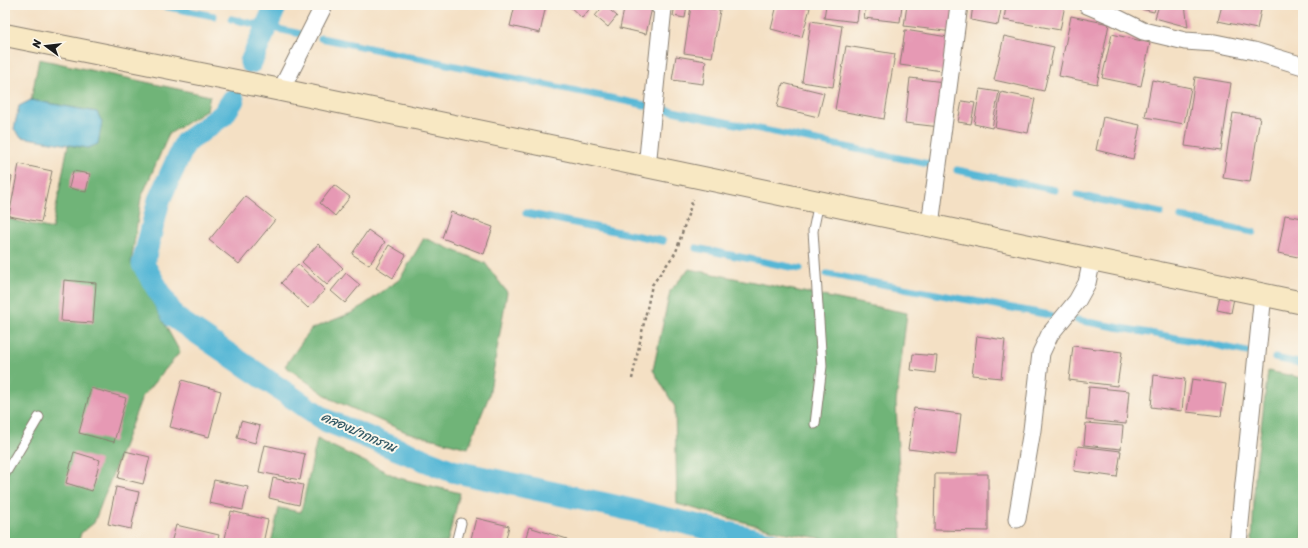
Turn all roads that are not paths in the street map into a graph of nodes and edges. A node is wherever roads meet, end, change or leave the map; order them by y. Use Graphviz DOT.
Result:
graph roads {
  1 [pos="324,5"];
  2 [pos="959,5"];
  3 [pos="1087,5"];
  4 [pos="662,6"];
  5 [pos="5,35"];
  6 [pos="1303,66"];
  7 [pos="281,90"];
  8 [pos="647,166"];
  9 [pos="819,202"];
  10 [pos="930,226"];
  11 [pos="1092,259"];
  12 [pos="1263,294"];
  13 [pos="1303,303"];
  14 [pos="39,417"];
  15 [pos="815,424"];
  16 [pos="5,474"];
  17 [pos="1017,519"];
  18 [pos="461,523"];
  19 [pos="456,543"];
  20 [pos="1238,543"];
  1 -- 7 [label="street"];
  2 -- 10 [label="street"];
  3 -- 6 [label="street"];
  4 -- 8 [label="street"];
  5 -- 7 [label="main road"];
  7 -- 8 [label="main road"];
  8 -- 9 [label="main road"];
  9 -- 10 [label="main road"];
  9 -- 15 [label="lane"];
  10 -- 11 [label="main road"];
  11 -- 12 [label="main road"];
  11 -- 17 [label="street"];
  12 -- 13 [label="main road"];
  12 -- 20 [label="street"];
  14 -- 16 [label="lane"];
  18 -- 19 [label="lane"];
}
